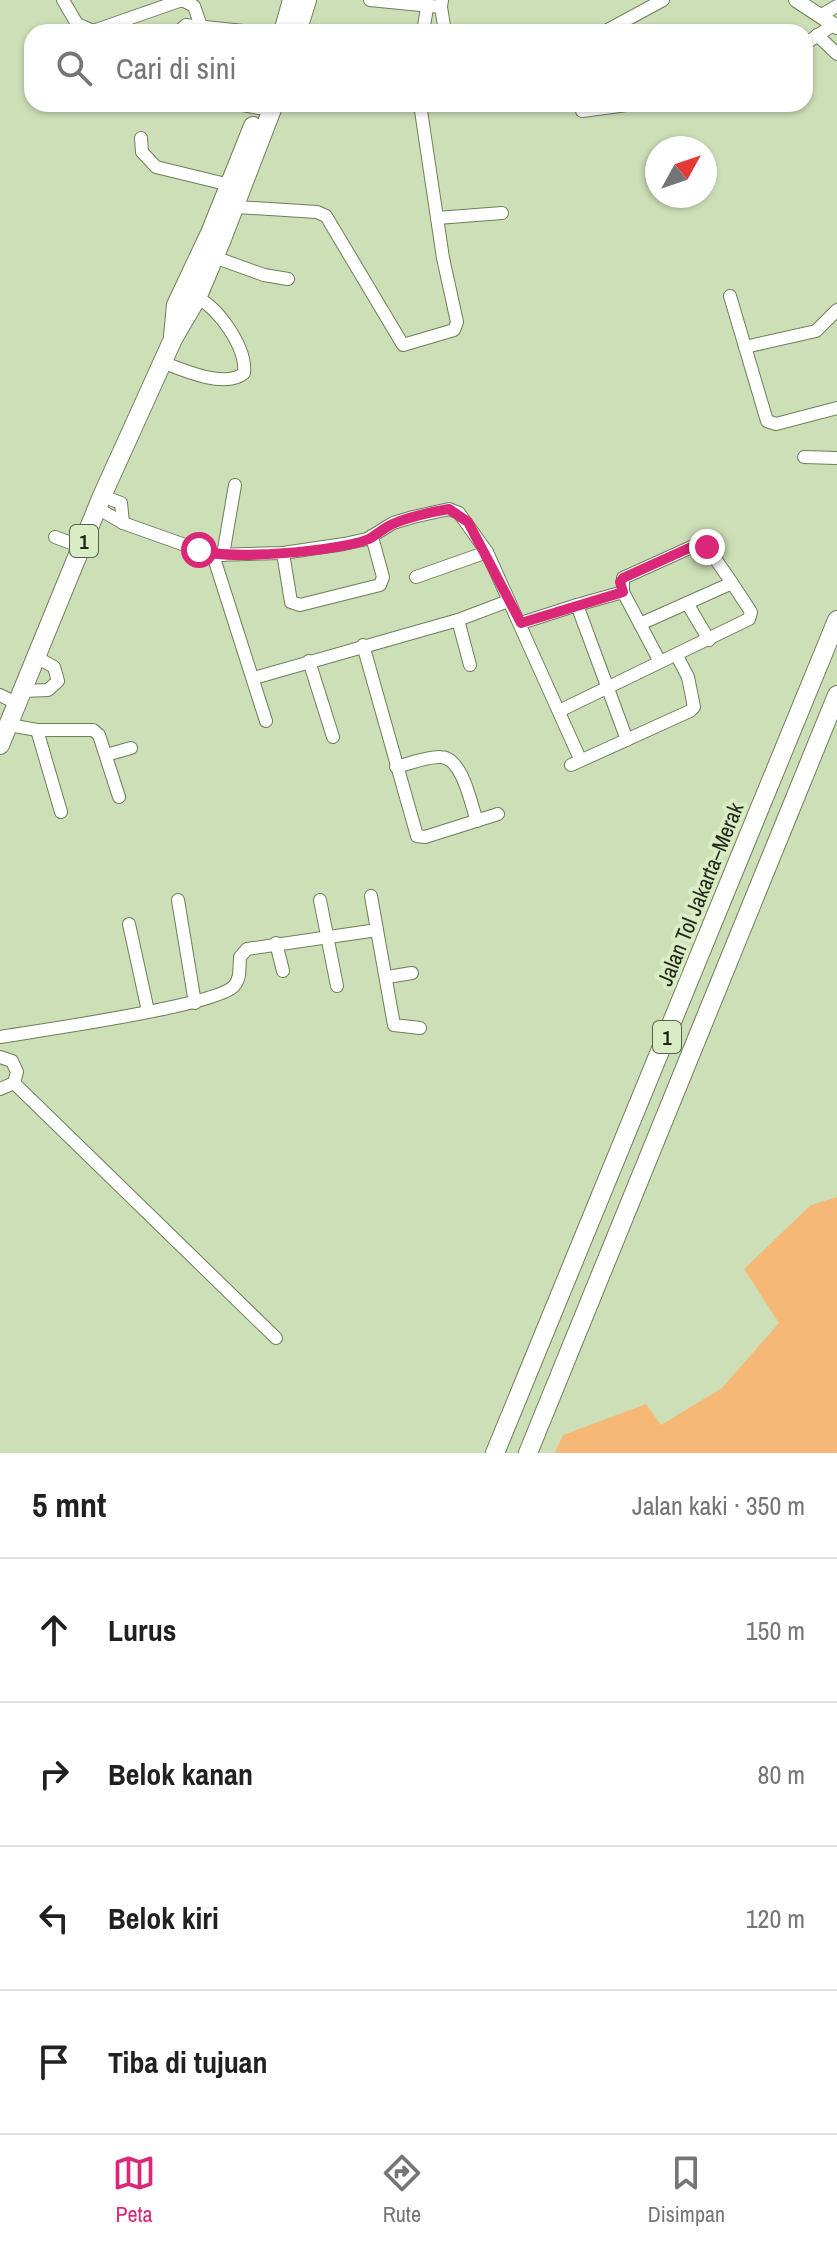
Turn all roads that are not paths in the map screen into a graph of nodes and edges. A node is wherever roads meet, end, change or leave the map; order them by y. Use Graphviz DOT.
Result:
graph roads {
  1 [pos="63,0"];
  2 [pos="182,0"];
  3 [pos="292,0"];
  4 [pos="307,0"];
  5 [pos="370,0"];
  6 [pos="663,0"];
  7 [pos="796,0"];
  8 [pos="442,4"];
  9 [pos="837,6"];
  10 [pos="427,8"];
  11 [pos="820,16"];
  12 [pos="77,24"];
  13 [pos="113,24"];
  14 [pos="200,24"];
  15 [pos="285,24"];
  16 [pos="300,24"];
  17 [pos="424,24"];
  18 [pos="444,24"];
  19 [pos="619,24"];
  20 [pos="835,26"];
  21 [pos="817,35"];
  22 [pos="813,38"];
  23 [pos="837,54"];
  24 [pos="262,112"];
  25 [pos="263,112"];
  26 [pos="421,112"];
  27 [pos="141,138"];
  28 [pos="230,185"];
  29 [pos="236,207"];
  30 [pos="502,213"];
  31 [pos="437,218"];
  32 [pos="214,257"];
  33 [pos="288,279"];
  34 [pos="730,296"];
  35 [pos="197,298"];
  36 [pos="837,310"];
  37 [pos="173,339"];
  38 [pos="745,347"];
  39 [pos="162,362"];
  40 [pos="837,408"];
  41 [pos="804,457"];
  42 [pos="837,458"];
  43 [pos="235,485"];
  44 [pos="100,502"];
  45 [pos="55,537"];
  46 [pos="372,537"];
  47 [pos="82,547"];
  48 [pos="487,552"];
  49 [pos="283,553"];
  50 [pos="218,555"];
  51 [pos="416,577"];
  52 [pos="732,583"];
  53 [pos="623,592"];
  54 [pos="508,601"];
  55 [pos="687,603"];
  56 [pos="577,605"];
  57 [pos="458,620"];
  58 [pos="837,620"];
  59 [pos="521,623"];
  60 [pos="640,624"];
  61 [pos="709,640"];
  62 [pos="363,645"];
  63 [pos="677,656"];
  64 [pos="38,658"];
  65 [pos="309,661"];
  66 [pos="660,662"];
  67 [pos="470,665"];
  68 [pos="254,678"];
  69 [pos="609,688"];
  70 [pos="0,695"];
  71 [pos="837,695"];
  72 [pos="20,698"];
  73 [pos="559,711"];
  74 [pos="266,721"];
  75 [pos="9,725"];
  76 [pos="37,730"];
  77 [pos="333,737"];
  78 [pos="627,740"];
  79 [pos="0,745"];
  80 [pos="131,748"];
  81 [pos="106,755"];
  82 [pos="396,767"];
  83 [pos="119,797"];
  84 [pos="61,812"];
  85 [pos="498,814"];
  86 [pos="477,821"];
  87 [pos="371,896"];
  88 [pos="178,900"];
  89 [pos="320,900"];
  90 [pos="129,924"];
  91 [pos="377,930"];
  92 [pos="326,937"];
  93 [pos="276,943"];
  94 [pos="283,971"];
  95 [pos="412,973"];
  96 [pos="387,977"];
  97 [pos="337,986"];
  98 [pos="195,1003"];
  99 [pos="148,1011"];
  100 [pos="420,1028"];
  101 [pos="0,1037"];
  102 [pos="0,1057"];
  103 [pos="14,1083"];
  104 [pos="0,1089"];
  105 [pos="276,1338"];
  106 [pos="495,1453"];
  107 [pos="528,1453"];
  1 -- 12 [label="street"];
  2 -- 13 [label="street"];
  2 -- 14 [label="street"];
  3 -- 15 [label="highway"];
  4 -- 16 [label="highway"];
  5 -- 10 [label="street"];
  6 -- 19 [label="street"];
  7 -- 11 [label="main road"];
  8 -- 10 [label="street"];
  8 -- 18 [label="street"];
  9 -- 11 [label="street"];
  10 -- 17 [label="street"];
  11 -- 20 [label="main road"];
  20 -- 21 [label="street"];
  21 -- 22 [label="street"];
  21 -- 23 [label="street"];
  24 -- 28 [label="highway, 1"];
  25 -- 29 [label="highway, 1"];
  26 -- 31 [label="street"];
  27 -- 28 [label="street"];
  28 -- 37 [label="highway, 1"];
  29 -- 31 [label="street"];
  29 -- 32 [label="highway, 1"];
  30 -- 31 [label="street"];
  32 -- 33 [label="street"];
  32 -- 35 [label="highway, 1"];
  34 -- 38 [label="street"];
  35 -- 37 [label="highway, 1"];
  35 -- 39 [label="street"];
  36 -- 38 [label="street"];
  37 -- 39 [label="highway, 1"];
  38 -- 40 [label="street"];
  39 -- 44 [label="highway, 1"];
  41 -- 42 [label="street"];
  43 -- 50 [label="street"];
  44 -- 47 [label="highway, 1"];
  44 -- 50 [label="street"];
  45 -- 47 [label="street"];
  46 -- 48 [label="street"];
  46 -- 49 [label="street"];
  46 -- 49 [label="street"];
  47 -- 64 [label="highway, 1"];
  48 -- 51 [label="street"];
  48 -- 54 [label="street"];
  49 -- 50 [label="street"];
  50 -- 68 [label="street"];
  52 -- 53 [label="street"];
  52 -- 55 [label="street"];
  52 -- 61 [label="street"];
  53 -- 56 [label="street"];
  53 -- 60 [label="street"];
  54 -- 57 [label="street"];
  54 -- 59 [label="street"];
  55 -- 60 [label="street"];
  55 -- 61 [label="street"];
  56 -- 59 [label="street"];
  56 -- 69 [label="street"];
  57 -- 62 [label="street"];
  57 -- 67 [label="street"];
  58 -- 106 [label="highway, Jalan Tol Jakarta–Merak / 1"];
  59 -- 73 [label="street"];
  60 -- 66 [label="street"];
  61 -- 63 [label="street"];
  62 -- 65 [label="street"];
  62 -- 82 [label="street"];
  63 -- 66 [label="street"];
  63 -- 78 [label="street"];
  64 -- 72 [label="highway, 1"];
  64 -- 72 [label="street"];
  65 -- 68 [label="street"];
  65 -- 77 [label="street"];
  66 -- 69 [label="street"];
  68 -- 74 [label="street"];
  69 -- 73 [label="street"];
  69 -- 78 [label="street"];
  70 -- 72 [label="street"];
  71 -- 107 [label="highway, 1"];
  72 -- 75 [label="highway, 1"];
  73 -- 78 [label="street"];
  75 -- 76 [label="street"];
  75 -- 79 [label="highway, 1"];
  76 -- 81 [label="street"];
  76 -- 84 [label="street"];
  80 -- 81 [label="street"];
  81 -- 83 [label="street"];
  82 -- 86 [label="street"];
  82 -- 86 [label="street"];
  85 -- 86 [label="street"];
  87 -- 91 [label="street"];
  88 -- 98 [label="street"];
  89 -- 92 [label="street"];
  90 -- 99 [label="street"];
  91 -- 92 [label="street"];
  91 -- 96 [label="street"];
  92 -- 93 [label="street"];
  92 -- 97 [label="street"];
  93 -- 94 [label="street"];
  93 -- 98 [label="street"];
  95 -- 96 [label="street"];
  96 -- 100 [label="street"];
  98 -- 99 [label="street"];
  99 -- 101 [label="street"];
  102 -- 103 [label="street"];
  103 -- 104 [label="street"];
  103 -- 105 [label="street"];
}
